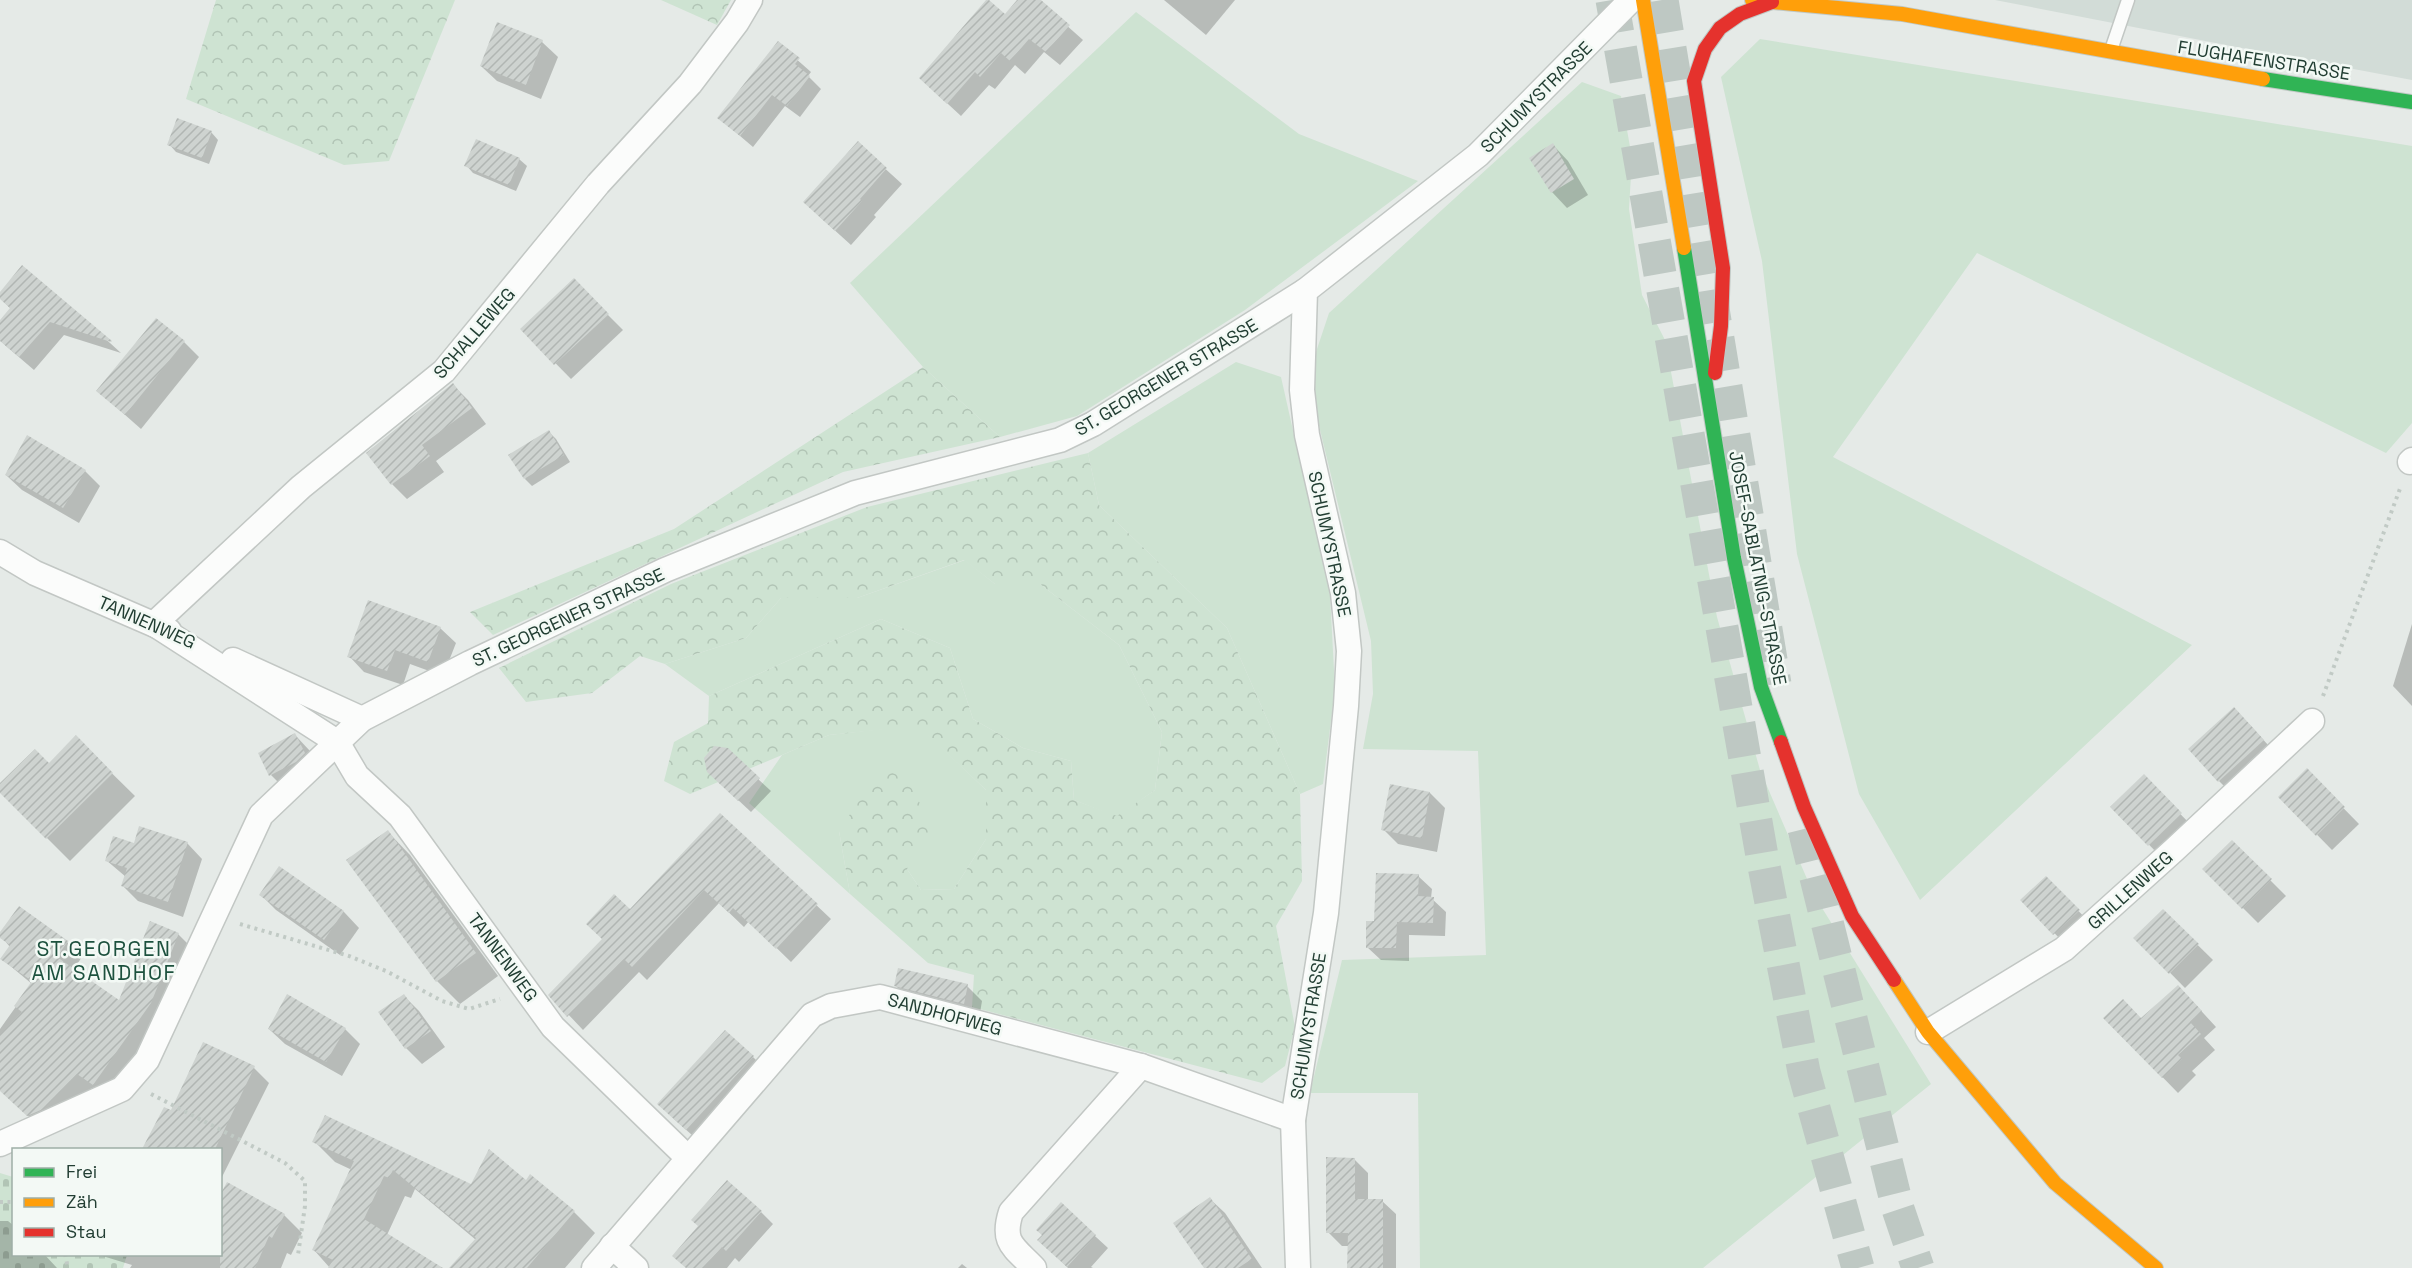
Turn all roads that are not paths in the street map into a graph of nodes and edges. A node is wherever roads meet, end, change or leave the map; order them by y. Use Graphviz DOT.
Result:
graph roads {
  1 [pos="750,0"];
  2 [pos="1631,0"];
  3 [pos="1643,0"];
  4 [pos="1752,0"];
  5 [pos="1857,0"];
  6 [pos="2128,0"];
  7 [pos="1772,2"];
  8 [pos="1902,14"];
  9 [pos="2110,52"];
  10 [pos="2412,102"];
  11 [pos="1305,291"];
  12 [pos="1710,407"];
  13 [pos="0,552"];
  14 [pos="154,624"];
  15 [pos="2316,714"];
  16 [pos="362,719"];
  17 [pos="337,742"];
  18 [pos="1928,1032"];
  19 [pos="1141,1066"];
  20 [pos="1293,1120"];
  21 [pos="0,1144"];
  22 [pos="687,1157"];
  23 [pos="612,1246"];
  24 [pos="594,1268"];
  25 [pos="636,1268"];
  26 [pos="1034,1268"];
  27 [pos="1298,1268"];
  28 [pos="2156,1268"];
  1 -- 14 [label="street, SCHALLEWEG"];
  2 -- 11 [label="street, SCHUMYSTRASSE"];
  3 -- 12 [label="main road, JOSEF-SABLATNIG-STRASSE"];
  4 -- 7 [label="main road, FLUGHAFENSTRASSE"];
  5 -- 8 [label="main road, FLUGHAFENSTRASSE"];
  6 -- 9 [label="lane"];
  7 -- 8 [label="main road, FLUGHAFENSTRASSE"];
  7 -- 12 [label="main road"];
  8 -- 9 [label="main road, FLUGHAFENSTRASSE"];
  9 -- 10 [label="main road, FLUGHAFENSTRASSE"];
  11 -- 16 [label="street, ST. GEORGENER STRASSE"];
  11 -- 20 [label="street, SCHUMYSTRASSE"];
  12 -- 18 [label="main road, JOSEF-SABLATNIG-STRASSE"];
  13 -- 14 [label="street, TANNENWEG"];
  14 -- 16 [label="street, TANNENWEG"];
  14 -- 17 [label="street"];
  15 -- 18 [label="street, GRILLENWEG"];
  16 -- 17 [label="street, ST. GEORGENER STRASSE"];
  17 -- 21 [label="street, ST. GEORGENER STRASSE"];
  17 -- 22 [label="street, TANNENWEG"];
  18 -- 28 [label="main road, JOSEF-SABLATNIG-STRASSE"];
  19 -- 20 [label="street, SANDHOFWEG"];
  19 -- 22 [label="street, SANDHOFWEG"];
  19 -- 26 [label="street"];
  20 -- 27 [label="street, SCHUMYSTRASSE"];
  22 -- 23 [label="street, SANDHOFWEG"];
  23 -- 24 [label="street, SANDHOFWEG"];
  23 -- 25 [label="street"];
}
